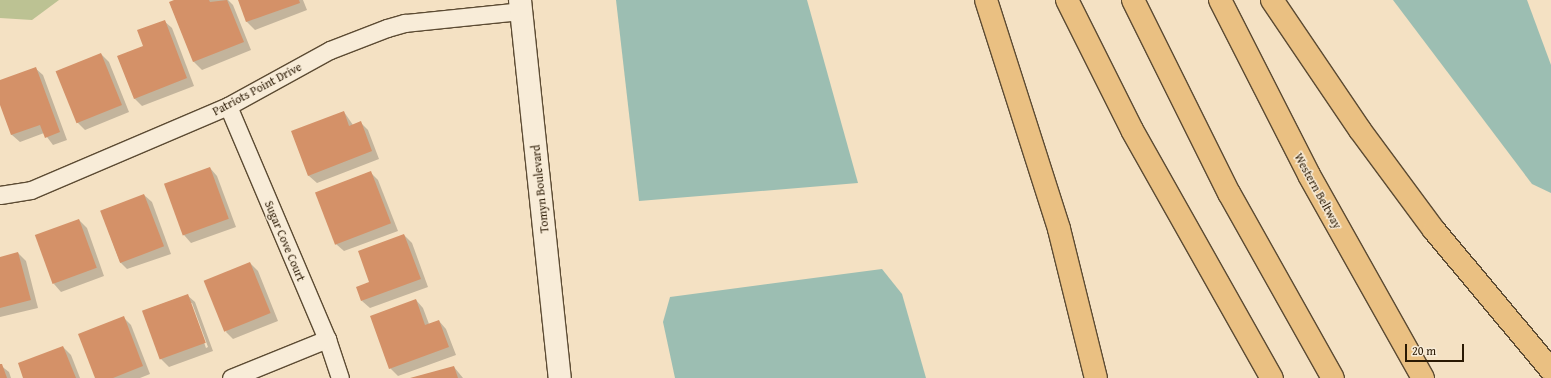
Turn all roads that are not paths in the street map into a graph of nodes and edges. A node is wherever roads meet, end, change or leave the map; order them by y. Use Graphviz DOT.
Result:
graph roads {
  1 [pos="986,0"];
  2 [pos="1067,0"];
  3 [pos="1133,0"];
  4 [pos="1220,0"];
  5 [pos="1272,0"];
  6 [pos="520,6"];
  7 [pos="228,106"];
  8 [pos="0,195"];
  9 [pos="327,339"];
  10 [pos="1551,370"];
  11 [pos="231,378"];
  12 [pos="340,378"];
  13 [pos="560,378"];
  14 [pos="1096,378"];
  15 [pos="1272,378"];
  16 [pos="1333,378"];
  17 [pos="1423,378"];
  1 -- 14 [label="highway"];
  2 -- 15 [label="highway"];
  3 -- 16 [label="highway"];
  4 -- 17 [label="highway, Western Beltway"];
  5 -- 10 [label="highway"];
  6 -- 7 [label="street, Patriots Point Drive"];
  6 -- 13 [label="street, Tomyn Boulevard"];
  7 -- 8 [label="street, Patriots Point Drive"];
  7 -- 9 [label="street, Sugar Cove Court"];
  9 -- 11 [label="street"];
  9 -- 12 [label="street, Sugar Cove Court"];
}
